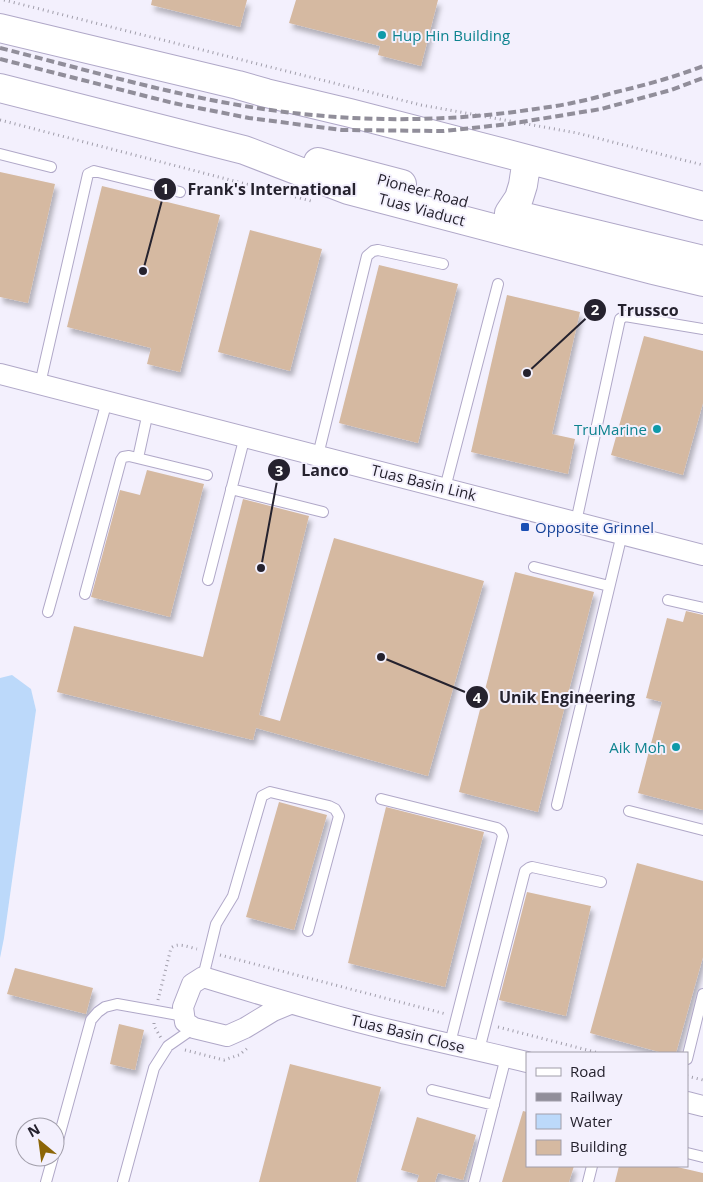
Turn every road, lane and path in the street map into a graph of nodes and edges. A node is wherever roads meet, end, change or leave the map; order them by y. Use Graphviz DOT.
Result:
graph roads {
  1 [pos="4,0"];
  2 [pos="0,28"];
  3 [pos="0,77"];
  4 [pos="0,88"];
  5 [pos="0,154"];
  6 [pos="527,158"];
  7 [pos="703,165"];
  8 [pos="51,167"];
  9 [pos="180,192"];
  10 [pos="703,206"];
  11 [pos="509,213"];
  12 [pos="703,260"];
  13 [pos="443,264"];
  14 [pos="703,282"];
  15 [pos="498,284"];
  16 [pos="703,329"];
  17 [pos="0,374"];
  18 [pos="40,384"];
  19 [pos="108,401"];
  20 [pos="148,412"];
  21 [pos="244,436"];
  22 [pos="318,455"];
  23 [pos="138,458"];
  24 [pos="207,475"];
  25 [pos="445,488"];
  26 [pos="231,489"];
  27 [pos="323,512"];
  28 [pos="576,522"];
  29 [pos="622,534"];
  30 [pos="702,551"];
  31 [pos="534,567"];
  32 [pos="208,580"];
  33 [pos="609,586"];
  34 [pos="85,594"];
  35 [pos="668,600"];
  36 [pos="703,608"];
  37 [pos="48,612"];
  38 [pos="381,799"];
  39 [pos="556,805"];
  40 [pos="629,811"];
  41 [pos="703,830"];
  42 [pos="601,882"];
  43 [pos="308,931"];
  44 [pos="209,952"];
  45 [pos="203,978"];
  46 [pos="703,994"];
  47 [pos="290,1004"];
  48 [pos="155,1010"];
  49 [pos="457,1017"];
  50 [pos="189,1022"];
  51 [pos="486,1024"];
  52 [pos="450,1043"];
  53 [pos="253,1044"];
  54 [pos="168,1046"];
  55 [pos="479,1050"];
  56 [pos="595,1052"];
  57 [pos="688,1055"];
  58 [pos="506,1057"];
  59 [pos="526,1062"];
  60 [pos="688,1076"];
  61 [pos="703,1080"];
  62 [pos="432,1090"];
  63 [pos="494,1105"];
  64 [pos="64,1117"];
  65 [pos="688,1153"];
  66 [pos="703,1157"];
  67 [pos="50,1167"];
  68 [pos="592,1167"];
  69 [pos="46,1182"];
  70 [pos="122,1182"];
  71 [pos="474,1182"];
  72 [pos="588,1182"];
  1 -- 7 [label="path"];
  2 -- 6 [label="main road"];
  3 -- 11 [label="main road, Pioneer Road"];
  4 -- 14 [label="main road, Tuas Viaduct"];
  5 -- 8 [label="lane"];
  6 -- 10 [label="main road"];
  6 -- 11 [label="main road"];
  9 -- 18 [label="lane"];
  11 -- 12 [label="main road, Pioneer Road"];
  13 -- 22 [label="lane"];
  15 -- 25 [label="lane"];
  16 -- 28 [label="lane"];
  17 -- 18 [label="street, Tuas Basin Link"];
  18 -- 19 [label="street, Tuas Basin Link"];
  19 -- 20 [label="street, Tuas Basin Link"];
  19 -- 37 [label="lane"];
  20 -- 21 [label="street, Tuas Basin Link"];
  20 -- 23 [label="lane"];
  21 -- 22 [label="street, Tuas Basin Link"];
  21 -- 26 [label="lane"];
  22 -- 25 [label="street, Tuas Basin Link"];
  23 -- 24 [label="lane"];
  23 -- 34 [label="lane"];
  25 -- 28 [label="street, Tuas Basin Link"];
  26 -- 27 [label="lane"];
  26 -- 32 [label="lane"];
  28 -- 29 [label="street, Tuas Basin Link"];
  29 -- 30 [label="street, Tuas Basin Link"];
  29 -- 33 [label="lane"];
  31 -- 33 [label="lane"];
  33 -- 39 [label="lane"];
  35 -- 36 [label="lane"];
  38 -- 49 [label="lane"];
  40 -- 41 [label="lane"];
  42 -- 51 [label="lane"];
  43 -- 44 [label="lane"];
  44 -- 45 [label="lane"];
  44 -- 48 [label="path"];
  44 -- 49 [label="path"];
  45 -- 47 [label="street, Tuas Basin Close"];
  45 -- 50 [label="street"];
  46 -- 57 [label="lane"];
  47 -- 50 [label="street"];
  47 -- 52 [label="street, Tuas Basin Close"];
  48 -- 50 [label="lane"];
  48 -- 54 [label="path"];
  48 -- 64 [label="lane"];
  49 -- 52 [label="lane"];
  50 -- 54 [label="lane"];
  51 -- 55 [label="lane"];
  51 -- 56 [label="path"];
  52 -- 55 [label="street, Tuas Basin Close"];
  53 -- 54 [label="path"];
  54 -- 70 [label="lane"];
  55 -- 58 [label="street, Tuas Basin Close"];
  58 -- 59 [label="street, Tuas Basin Close"];
  58 -- 63 [label="lane"];
  60 -- 61 [label="path"];
  62 -- 63 [label="lane"];
  63 -- 71 [label="lane"];
  65 -- 66 [label="lane"];
  67 -- 69 [label="lane"];
  68 -- 72 [label="lane"];
}
